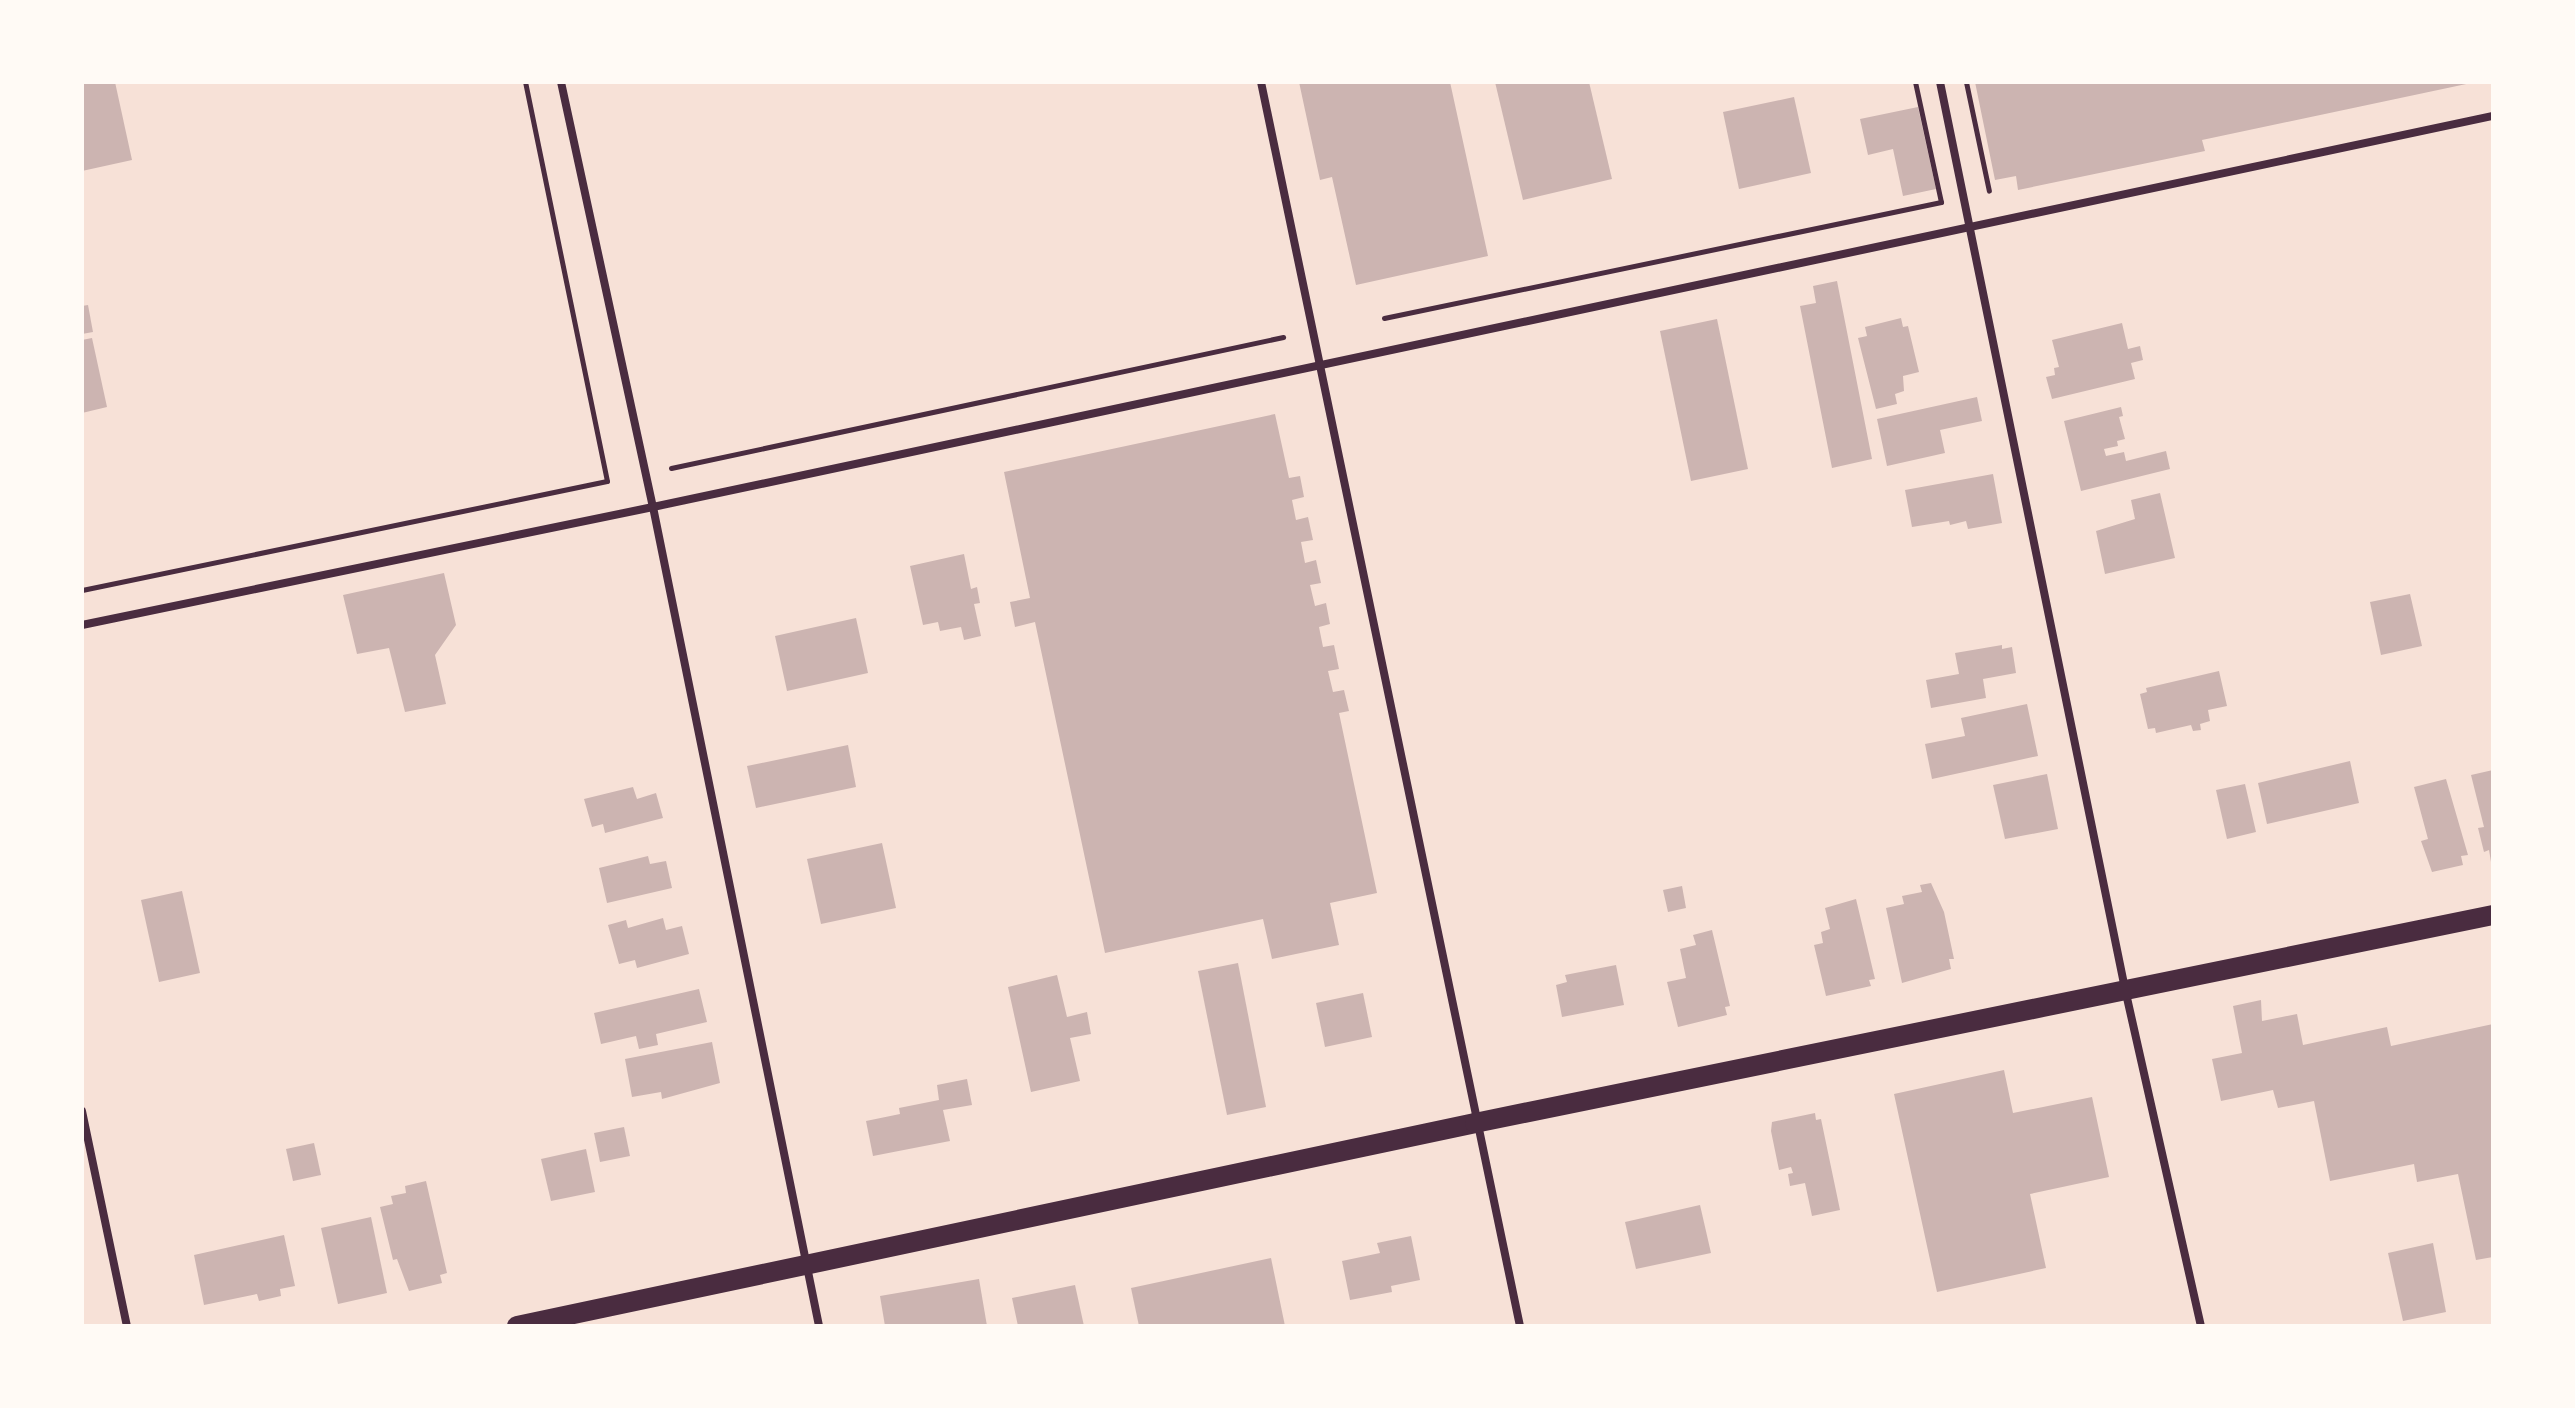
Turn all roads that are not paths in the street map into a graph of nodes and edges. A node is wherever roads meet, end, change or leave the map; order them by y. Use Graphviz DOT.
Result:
graph roads {
  1 [pos="561,82"];
  2 [pos="1261,82"];
  3 [pos="1940,82"];
  4 [pos="2493,116"];
  5 [pos="1972,228"];
  6 [pos="1320,365"];
  7 [pos="653,507"];
  8 [pos="82,625"];
  9 [pos="2493,915"];
  10 [pos="2125,989"];
  11 [pos="82,1111"];
  12 [pos="1475,1123"];
  13 [pos="806,1264"];
  14 [pos="127,1326"];
  15 [pos="517,1326"];
  16 [pos="819,1326"];
  17 [pos="1520,1326"];
  18 [pos="2201,1326"];
  1 -- 7 [label="street"];
  2 -- 6 [label="street"];
  3 -- 5 [label="street"];
  4 -- 5 [label="street"];
  5 -- 6 [label="street"];
  5 -- 10 [label="street"];
  6 -- 7 [label="street"];
  6 -- 12 [label="street"];
  7 -- 8 [label="street"];
  7 -- 13 [label="street"];
  9 -- 10 [label="main road"];
  10 -- 12 [label="main road"];
  10 -- 18 [label="street"];
  11 -- 14 [label="street"];
  12 -- 13 [label="main road"];
  12 -- 17 [label="street"];
  13 -- 15 [label="main road"];
  13 -- 16 [label="street"];
}
